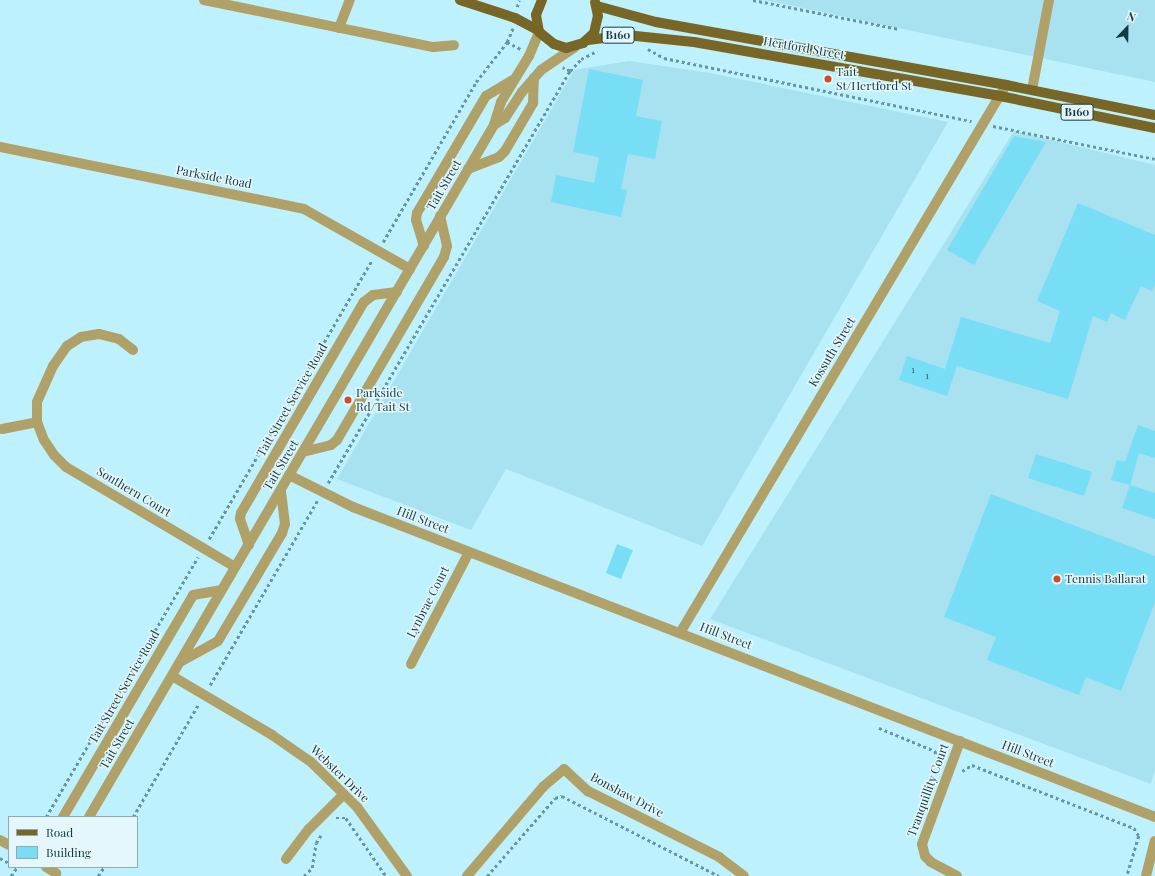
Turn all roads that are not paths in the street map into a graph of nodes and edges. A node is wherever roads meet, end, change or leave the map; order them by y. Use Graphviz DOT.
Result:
graph roads {
  1 [pos="204,0"];
  2 [pos="350,0"];
  3 [pos="460,0"];
  4 [pos="542,0"];
  5 [pos="1049,0"];
  6 [pos="595,2"];
  7 [pos="339,28"];
  8 [pos="539,31"];
  9 [pos="588,40"];
  10 [pos="454,45"];
  11 [pos="575,47"];
  12 [pos="516,78"];
  13 [pos="534,78"];
  14 [pos="1006,85"];
  15 [pos="1032,90"];
  16 [pos="1000,96"];
  17 [pos="1155,115"];
  18 [pos="494,125"];
  19 [pos="1155,128"];
  20 [pos="0,146"];
  21 [pos="468,169"];
  22 [pos="440,216"];
  23 [pos="424,246"];
  24 [pos="410,269"];
  25 [pos="397,292"];
  26 [pos="133,350"];
  27 [pos="37,422"];
  28 [pos="2,429"];
  29 [pos="303,452"];
  30 [pos="290,475"];
  31 [pos="281,489"];
  32 [pos="249,545"];
  33 [pos="469,552"];
  34 [pos="235,567"];
  35 [pos="222,590"];
  36 [pos="680,633"];
  37 [pos="179,663"];
  38 [pos="411,664"];
  39 [pos="172,676"];
  40 [pos="960,741"];
  41 [pos="344,794"];
  42 [pos="64,816"];
  43 [pos="90,816"];
  44 [pos="1155,817"];
  45 [pos="1155,841"];
  46 [pos="286,859"];
  47 [pos="407,876"];
  48 [pos="467,876"];
  49 [pos="744,876"];
  50 [pos="957,876"];
  51 [pos="1146,876"];
  1 -- 7 [label="street"];
  2 -- 7 [label="street"];
  3 -- 8 [label="main road"];
  4 -- 8 [label="main road"];
  5 -- 15 [label="street"];
  6 -- 9 [label="main road, B160"];
  6 -- 14 [label="main road, Hertford Street / B160"];
  7 -- 10 [label="street"];
  8 -- 11 [label="main road"];
  8 -- 12 [label="street, Tait Street"];
  9 -- 11 [label="main road, B160"];
  9 -- 16 [label="main road, Hertford Street / B160"];
  11 -- 13 [label="street, Tait Street"];
  12 -- 18 [label="street, Tait Street"];
  12 -- 23 [label="street"];
  13 -- 18 [label="street, Tait Street"];
  13 -- 21 [label="street"];
  14 -- 15 [label="main road, Hertford Street / B160"];
  14 -- 16 [label="street, Kossuth Street"];
  15 -- 17 [label="main road, Hertford Street / B160"];
  16 -- 19 [label="main road, Hertford Street / B160"];
  16 -- 36 [label="street, Kossuth Street"];
  18 -- 21 [label="street, Tait Street"];
  20 -- 24 [label="street, Parkside Road"];
  21 -- 22 [label="street, Tait Street"];
  22 -- 23 [label="street, Tait Street"];
  22 -- 29 [label="street"];
  23 -- 24 [label="street, Tait Street"];
  24 -- 25 [label="street, Tait Street"];
  25 -- 29 [label="street, Tait Street"];
  25 -- 32 [label="street, Tait Street Service Road"];
  26 -- 27 [label="street, Southern Court"];
  27 -- 28 [label="street"];
  27 -- 34 [label="street, Southern Court"];
  29 -- 30 [label="street, Tait Street"];
  30 -- 31 [label="street, Tait Street"];
  30 -- 33 [label="street, Hill Street"];
  31 -- 32 [label="street, Tait Street"];
  31 -- 37 [label="street"];
  32 -- 34 [label="street, Tait Street"];
  33 -- 36 [label="street, Hill Street"];
  33 -- 38 [label="street, Lynbrae Court"];
  34 -- 35 [label="street, Tait Street"];
  35 -- 37 [label="street, Tait Street"];
  35 -- 42 [label="street, Tait Street Service Road"];
  36 -- 40 [label="street, Hill Street"];
  37 -- 39 [label="street, Tait Street"];
  39 -- 41 [label="street, Webster Drive"];
  39 -- 43 [label="street, Tait Street"];
  40 -- 44 [label="street, Hill Street"];
  40 -- 50 [label="street, Tranquillity Court"];
  41 -- 46 [label="street"];
  41 -- 47 [label="street, Webster Drive"];
  45 -- 51 [label="street"];
  48 -- 49 [label="street, Bonshaw Drive"];
}
